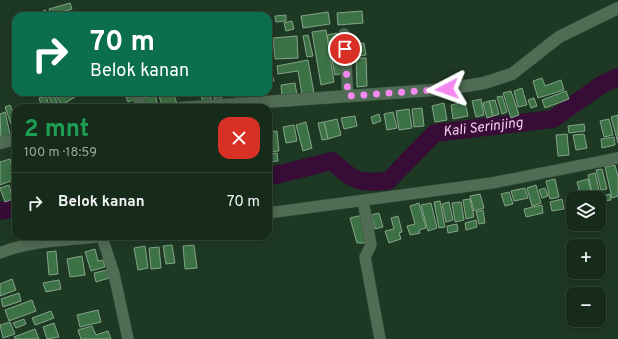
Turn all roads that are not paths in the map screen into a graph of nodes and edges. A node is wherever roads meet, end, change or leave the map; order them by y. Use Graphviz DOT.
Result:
graph roads {
  1 [pos="618,8"];
  2 [pos="344,34"];
  3 [pos="348,96"];
  4 [pos="237,104"];
  5 [pos="12,141"];
  6 [pos="0,143"];
  7 [pos="618,158"];
  8 [pos="363,201"];
  9 [pos="272,212"];
  10 [pos="59,240"];
  11 [pos="105,240"];
  12 [pos="0,254"];
  13 [pos="128,339"];
  14 [pos="380,339"];
  1 -- 3 [label="main road"];
  2 -- 3 [label="street"];
  3 -- 4 [label="main road"];
  5 -- 6 [label="main road"];
  7 -- 8 [label="street"];
  8 -- 9 [label="street"];
  8 -- 14 [label="street"];
  10 -- 12 [label="street"];
  11 -- 13 [label="street"];
}
